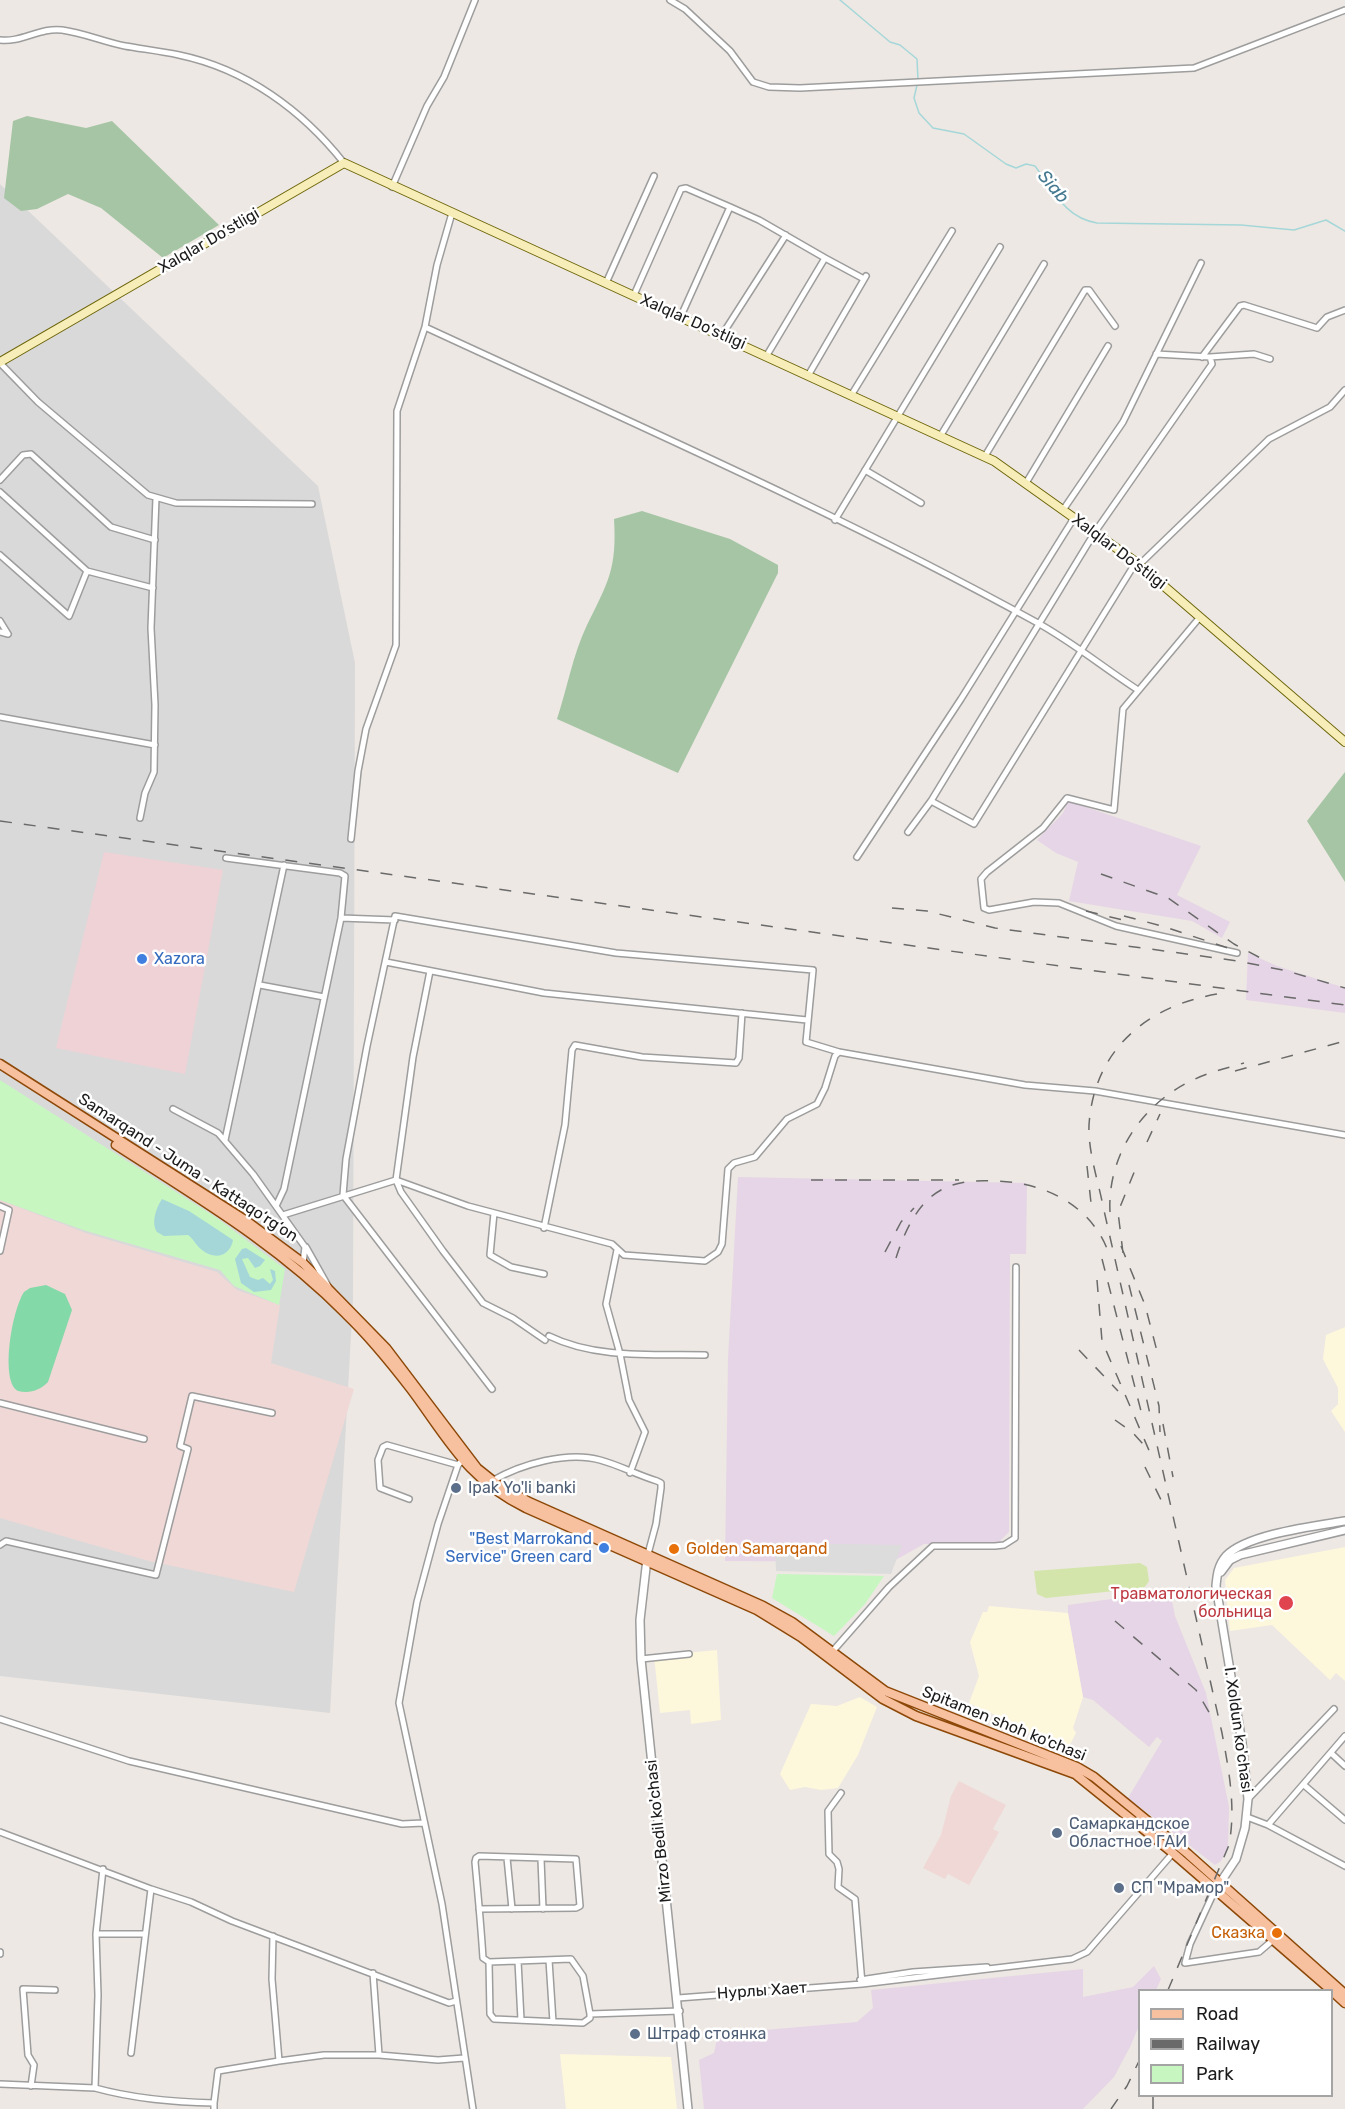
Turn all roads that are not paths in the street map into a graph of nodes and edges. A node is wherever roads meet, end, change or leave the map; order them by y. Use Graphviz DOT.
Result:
graph roads {
  1 [pos="475,0"];
  2 [pos="670,0"];
  3 [pos="1345,10"];
  4 [pos="0,40"];
  5 [pos="344,163"];
  6 [pos="654,176"];
  7 [pos="392,187"];
  8 [pos="730,207"];
  9 [pos="452,213"];
  10 [pos="952,231"];
  11 [pos="786,234"];
  12 [pos="1000,247"];
  13 [pos="825,258"];
  14 [pos="1201,263"];
  15 [pos="1044,264"];
  16 [pos="606,282"];
  17 [pos="634,295"];
  18 [pos="1345,310"];
  19 [pos="681,316"];
  20 [pos="1115,326"];
  21 [pos="425,327"];
  22 [pos="722,335"];
  23 [pos="1108,346"];
  24 [pos="1156,354"];
  25 [pos="766,355"];
  26 [pos="1202,357"];
  27 [pos="1209,357"];
  28 [pos="1270,359"];
  29 [pos="0,363"];
  30 [pos="809,374"];
  31 [pos="1345,390"];
  32 [pos="852,394"];
  33 [pos="898,415"];
  34 [pos="941,435"];
  35 [pos="985,456"];
  36 [pos="865,470"];
  37 [pos="0,480"];
  38 [pos="1026,483"];
  39 [pos="0,492"];
  40 [pos="156,498"];
  41 [pos="921,503"];
  42 [pos="312,504"];
  43 [pos="1063,510"];
  44 [pos="1074,518"];
  45 [pos="836,520"];
  46 [pos="1095,532"];
  47 [pos="155,540"];
  48 [pos="0,555"];
  49 [pos="1137,564"];
  50 [pos="87,571"];
  51 [pos="153,588"];
  52 [pos="1015,612"];
  53 [pos="1200,617"];
  54 [pos="0,621"];
  55 [pos="1038,623"];
  56 [pos="0,632"];
  57 [pos="1079,651"];
  58 [pos="1138,690"];
  59 [pos="0,717"];
  60 [pos="1345,742"];
  61 [pos="155,745"];
  62 [pos="931,801"];
  63 [pos="140,818"];
  64 [pos="908,832"];
  65 [pos="351,839"];
  66 [pos="857,857"];
  67 [pos="226,858"];
  68 [pos="284,866"];
  69 [pos="341,918"];
  70 [pos="395,920"];
  71 [pos="1237,953"];
  72 [pos="386,962"];
  73 [pos="430,971"];
  74 [pos="260,985"];
  75 [pos="324,997"];
  76 [pos="742,1013"];
  77 [pos="807,1020"];
  78 [pos="839,1052"];
  79 [pos="0,1064"];
  80 [pos="0,1070"];
  81 [pos="173,1109"];
  82 [pos="1345,1135"];
  83 [pos="225,1140"];
  84 [pos="396,1180"];
  85 [pos="343,1195"];
  86 [pos="0,1206"];
  87 [pos="276,1206"];
  88 [pos="494,1213"];
  89 [pos="283,1215"];
  90 [pos="544,1228"];
  91 [pos="305,1247"];
  92 [pos="617,1250"];
  93 [pos="0,1251"];
  94 [pos="302,1267"];
  95 [pos="1016,1267"];
  96 [pos="544,1274"];
  97 [pos="329,1287"];
  98 [pos="620,1354"];
  99 [pos="705,1355"];
  100 [pos="492,1389"];
  101 [pos="0,1402"];
  102 [pos="272,1413"];
  103 [pos="144,1439"];
  104 [pos="463,1459"];
  105 [pos="630,1473"];
  106 [pos="492,1481"];
  107 [pos="409,1498"];
  108 [pos="1345,1521"];
  109 [pos="1345,1530"];
  110 [pos="0,1545"];
  111 [pos="647,1557"];
  112 [pos="1216,1579"];
  113 [pos="832,1652"];
  114 [pos="689,1654"];
  115 [pos="641,1659"];
  116 [pos="1334,1709"];
  117 [pos="0,1719"];
  118 [pos="1345,1736"];
  119 [pos="1331,1754"];
  120 [pos="1345,1766"];
  121 [pos="1304,1785"];
  122 [pos="841,1793"];
  123 [pos="1248,1799"];
  124 [pos="1247,1817"];
  125 [pos="1345,1820"];
  126 [pos="423,1823"];
  127 [pos="1268,1825"];
  128 [pos="0,1832"];
  129 [pos="1173,1853"];
  130 [pos="507,1858"];
  131 [pos="541,1859"];
  132 [pos="1345,1866"];
  133 [pos="103,1869"];
  134 [pos="1218,1886"];
  135 [pos="151,1889"];
  136 [pos="479,1909"];
  137 [pos="512,1909"];
  138 [pos="543,1909"];
  139 [pos="96,1934"];
  140 [pos="143,1935"];
  141 [pos="273,1936"];
  142 [pos="1273,1940"];
  143 [pos="549,1960"];
  144 [pos="518,1961"];
  145 [pos="489,1962"];
  146 [pos="373,1973"];
  147 [pos="862,1982"];
  148 [pos="1329,1989"];
  149 [pos="55,1990"];
  150 [pos="1333,1993"];
  151 [pos="1345,1994"];
  152 [pos="678,1998"];
  153 [pos="456,2001"];
  154 [pos="1345,2003"];
  155 [pos="680,2010"];
  156 [pos="590,2014"];
  157 [pos="521,2020"];
  158 [pos="553,2022"];
  159 [pos="131,2053"];
  160 [pos="380,2055"];
  161 [pos="464,2058"];
  162 [pos="279,2061"];
  163 [pos="0,2084"];
  164 [pos="32,2086"];
  165 [pos="95,2088"];
  166 [pos="214,2106"];
  167 [pos="473,2109"];
  168 [pos="688,2109"];
  1 -- 7 [label="street"];
  2 -- 3 [label="street"];
  4 -- 5 [label="street"];
  5 -- 7 [label="main road, Xalqlar Do’stligi"];
  5 -- 29 [label="main road, Xalqlar Do’stligi"];
  6 -- 16 [label="street"];
  7 -- 9 [label="main road, Xalqlar Do’stligi"];
  8 -- 11 [label="street"];
  8 -- 17 [label="street"];
  8 -- 19 [label="street"];
  9 -- 16 [label="main road, Xalqlar Do’stligi"];
  9 -- 21 [label="street"];
  10 -- 32 [label="street"];
  11 -- 13 [label="street"];
  11 -- 22 [label="street"];
  12 -- 33 [label="street"];
  13 -- 25 [label="street"];
  13 -- 30 [label="street"];
  14 -- 24 [label="street"];
  15 -- 34 [label="street"];
  16 -- 17 [label="main road, Xalqlar Do’stligi"];
  17 -- 19 [label="main road, Xalqlar Do’stligi"];
  18 -- 26 [label="street"];
  19 -- 22 [label="main road, Xalqlar Do’stligi"];
  20 -- 35 [label="street"];
  21 -- 45 [label="street"];
  21 -- 65 [label="street"];
  22 -- 25 [label="main road, Xalqlar Do’stligi"];
  23 -- 38 [label="street"];
  24 -- 26 [label="street"];
  24 -- 43 [label="street"];
  25 -- 30 [label="main road, Xalqlar Do’stligi"];
  26 -- 27 [label="street"];
  27 -- 28 [label="street"];
  27 -- 46 [label="street"];
  29 -- 40 [label="street"];
  30 -- 32 [label="main road, Xalqlar Do’stligi"];
  31 -- 49 [label="street"];
  32 -- 33 [label="main road, Xalqlar Do’stligi"];
  33 -- 34 [label="main road, Xalqlar Do’stligi"];
  33 -- 36 [label="street"];
  34 -- 35 [label="main road, Xalqlar Do’stligi"];
  35 -- 38 [label="main road, Xalqlar Do’stligi"];
  36 -- 41 [label="street"];
  36 -- 45 [label="street"];
  37 -- 47 [label="street"];
  38 -- 43 [label="main road, Xalqlar Do’stligi"];
  39 -- 50 [label="street"];
  40 -- 42 [label="street"];
  40 -- 47 [label="street"];
  43 -- 44 [label="main road, Xalqlar Do’stligi"];
  44 -- 46 [label="main road, Xalqlar Do’stligi"];
  44 -- 52 [label="street"];
  45 -- 52 [label="street"];
  46 -- 49 [label="main road, Xalqlar Do’stligi"];
  46 -- 55 [label="street"];
  47 -- 51 [label="street"];
  48 -- 50 [label="street"];
  49 -- 53 [label="main road, Xalqlar Do’stligi"];
  49 -- 57 [label="street"];
  50 -- 51 [label="street"];
  51 -- 61 [label="street"];
  52 -- 55 [label="street"];
  52 -- 66 [label="street"];
  53 -- 58 [label="street"];
  53 -- 60 [label="main road, Xalqlar Do’stligi"];
  54 -- 56 [label="street"];
  55 -- 57 [label="street"];
  55 -- 62 [label="street"];
  57 -- 58 [label="street"];
  57 -- 62 [label="street"];
  58 -- 71 [label="street"];
  59 -- 61 [label="street"];
  61 -- 63 [label="street"];
  62 -- 64 [label="street"];
  67 -- 68 [label="street"];
  68 -- 69 [label="street"];
  68 -- 74 [label="street"];
  69 -- 70 [label="street"];
  69 -- 75 [label="street"];
  70 -- 72 [label="street"];
  70 -- 77 [label="street"];
  72 -- 73 [label="street"];
  72 -- 85 [label="street"];
  73 -- 76 [label="street"];
  73 -- 84 [label="street"];
  74 -- 75 [label="street"];
  74 -- 83 [label="street"];
  75 -- 87 [label="street"];
  76 -- 77 [label="street"];
  76 -- 90 [label="street"];
  77 -- 78 [label="street"];
  78 -- 82 [label="street"];
  78 -- 92 [label="street"];
  79 -- 94 [label="main road, Samarqand - Juma - Kattaqo‘rg‘on"];
  80 -- 94 [label="main road, Samarqand - Juma - Kattaqo‘rg‘on"];
  81 -- 83 [label="street"];
  83 -- 87 [label="street"];
  84 -- 85 [label="street"];
  84 -- 88 [label="street"];
  84 -- 98 [label="street"];
  85 -- 89 [label="street"];
  85 -- 100 [label="street"];
  86 -- 93 [label="street"];
  87 -- 89 [label="street"];
  88 -- 90 [label="street"];
  88 -- 96 [label="street"];
  89 -- 91 [label="street"];
  90 -- 92 [label="street"];
  91 -- 94 [label="street"];
  91 -- 97 [label="street"];
  92 -- 98 [label="street"];
  94 -- 97 [label="main road, Samarqand - Juma - Kattaqo‘rg‘on"];
  94 -- 104 [label="main road, Samarqand - Juma - Kattaqo‘rg‘on"];
  95 -- 113 [label="street"];
  97 -- 104 [label="main road, Samarqand - Juma - Kattaqo‘rg‘on"];
  98 -- 99 [label="street"];
  98 -- 105 [label="street"];
  101 -- 103 [label="street"];
  102 -- 110 [label="street"];
  104 -- 106 [label="main road, Samarqand - Juma - Kattaqo‘rg‘on"];
  104 -- 107 [label="street"];
  104 -- 111 [label="main road, Samarqand - Juma - Kattaqo‘rg‘on"];
  104 -- 126 [label="street"];
  105 -- 106 [label="street"];
  105 -- 111 [label="street"];
  106 -- 111 [label="main road, Samarqand - Juma - Kattaqo‘rg‘on"];
  108 -- 112 [label="street, I. Xoldun ko'chasi"];
  109 -- 112 [label="street"];
  111 -- 113 [label="main road, Spitamen shoh ko'chasi"];
  111 -- 115 [label="street, Mirzo Bedil ko'chasi"];
  111 -- 129 [label="main road, Spitamen shoh ko'chasi"];
  112 -- 123 [label="street, I. Xoldun ko'chasi"];
  113 -- 134 [label="main road, Spitamen shoh ko'chasi"];
  114 -- 115 [label="street"];
  115 -- 152 [label="street, Mirzo Bedil ko'chasi"];
  116 -- 123 [label="street"];
  117 -- 126 [label="street"];
  118 -- 119 [label="street"];
  119 -- 120 [label="street"];
  119 -- 121 [label="street"];
  121 -- 125 [label="street"];
  121 -- 127 [label="street"];
  122 -- 147 [label="street"];
  123 -- 124 [label="street, I. Xoldun ko'chasi"];
  124 -- 127 [label="street"];
  124 -- 134 [label="street, I. Xoldun ko'chasi"];
  126 -- 153 [label="street"];
  127 -- 132 [label="street"];
  128 -- 133 [label="street"];
  129 -- 134 [label="main road, Spitamen shoh ko'chasi"];
  129 -- 147 [label="street, Нурлы Хает"];
  130 -- 131 [label="street"];
  130 -- 136 [label="street"];
  130 -- 137 [label="street"];
  131 -- 138 [label="street"];
  131 -- 138 [label="street"];
  133 -- 135 [label="street"];
  133 -- 139 [label="street"];
  134 -- 142 [label="main road, Spitamen shoh ko'chasi"];
  134 -- 142 [label="street"];
  134 -- 151 [label="main road, Spitamen shoh ko'chasi"];
  135 -- 140 [label="street"];
  135 -- 141 [label="street"];
  136 -- 137 [label="street"];
  136 -- 145 [label="street"];
  137 -- 138 [label="street"];
  139 -- 140 [label="street"];
  139 -- 165 [label="street"];
  140 -- 159 [label="street"];
  141 -- 146 [label="street"];
  141 -- 162 [label="street"];
  142 -- 148 [label="main road, Spitamen shoh ko'chasi"];
  143 -- 144 [label="street"];
  143 -- 156 [label="street"];
  143 -- 158 [label="street"];
  144 -- 145 [label="street"];
  144 -- 157 [label="street"];
  145 -- 157 [label="street"];
  146 -- 153 [label="street"];
  146 -- 160 [label="street"];
  147 -- 152 [label="street, Нурлы Хает"];
  149 -- 164 [label="street"];
  150 -- 154 [label="main road, Spitamen shoh ko'chasi"];
  152 -- 155 [label="street, Mirzo Bedil ko'chasi"];
  153 -- 161 [label="street"];
  155 -- 156 [label="street"];
  155 -- 168 [label="street, Mirzo Bedil ko'chasi"];
  156 -- 158 [label="street"];
  157 -- 158 [label="street"];
  160 -- 161 [label="street"];
  160 -- 162 [label="street"];
  161 -- 167 [label="street"];
  162 -- 166 [label="street"];
  163 -- 164 [label="street"];
  164 -- 165 [label="street"];
  165 -- 166 [label="street"];
}
